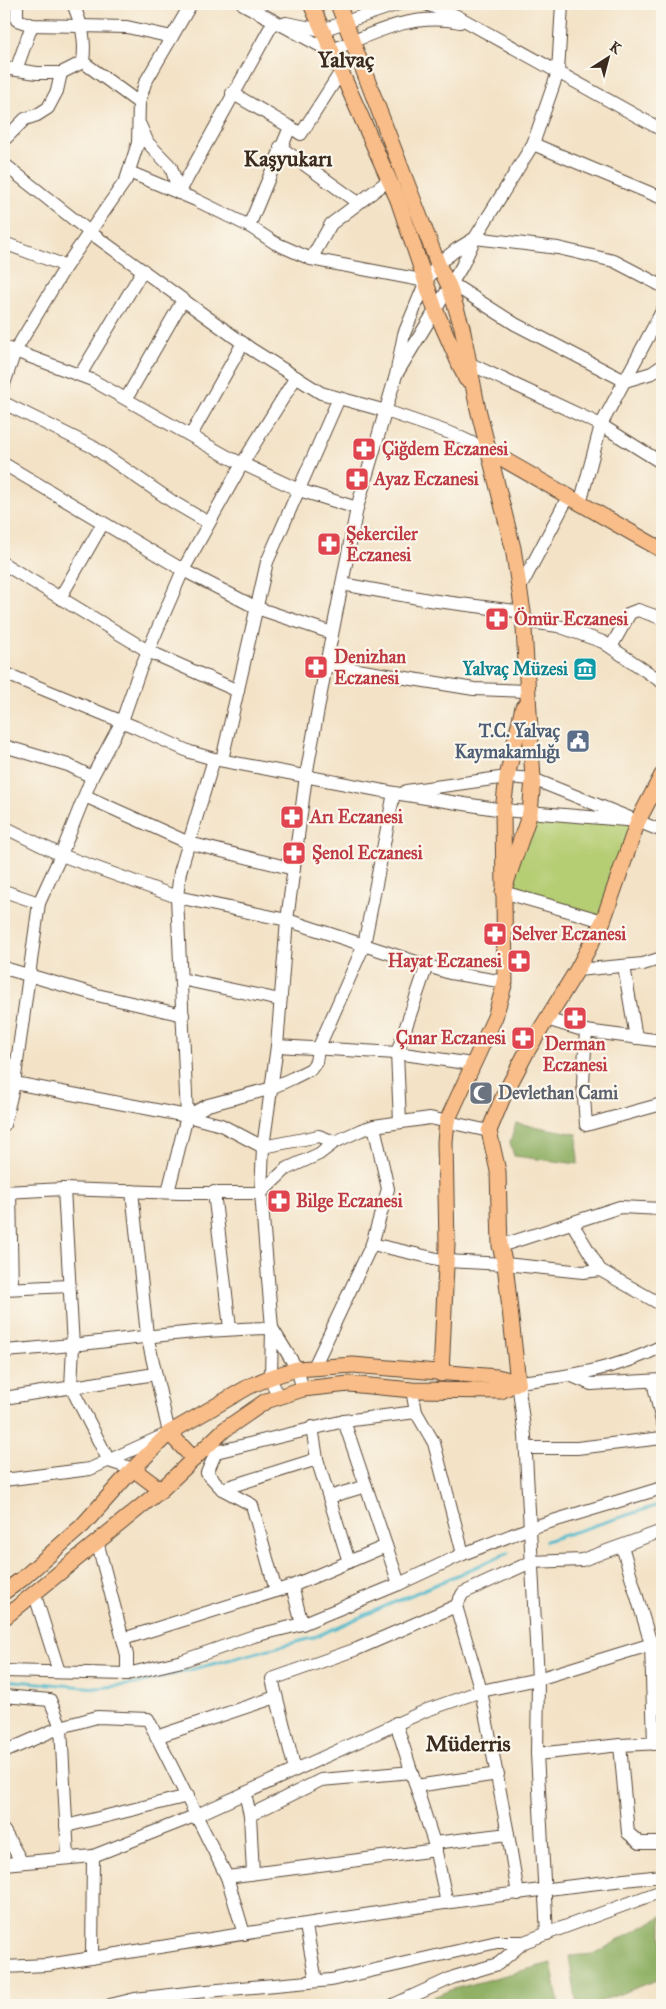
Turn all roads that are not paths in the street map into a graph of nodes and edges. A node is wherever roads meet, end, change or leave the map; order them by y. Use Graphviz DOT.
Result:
graph roads {
  1 [pos="17,4"];
  2 [pos="72,4"];
  3 [pos="191,4"];
  4 [pos="243,4"];
  5 [pos="311,4"];
  6 [pos="338,4"];
  7 [pos="392,4"];
  8 [pos="426,4"];
  9 [pos="562,4"];
  10 [pos="274,21"];
  11 [pos="344,21"];
  12 [pos="32,25"];
  13 [pos="83,27"];
  14 [pos="477,28"];
  15 [pos="322,30"];
  16 [pos="172,37"];
  17 [pos="353,42"];
  18 [pos="330,51"];
  19 [pos="83,62"];
  20 [pos="10,69"];
  21 [pos="558,72"];
  22 [pos="61,73"];
  23 [pos="340,74"];
  24 [pos="232,93"];
  25 [pos="139,103"];
  26 [pos="138,123"];
  27 [pos="290,126"];
  28 [pos="662,130"];
  29 [pos="4,140"];
  30 [pos="533,144"];
  31 [pos="280,147"];
  32 [pos="4,164"];
  33 [pos="129,172"];
  34 [pos="389,180"];
  35 [pos="179,193"];
  36 [pos="662,198"];
  37 [pos="357,202"];
  38 [pos="250,226"];
  39 [pos="91,232"];
  40 [pos="476,238"];
  41 [pos="4,244"];
  42 [pos="311,259"];
  43 [pos="438,264"];
  44 [pos="66,266"];
  45 [pos="143,270"];
  46 [pos="426,281"];
  47 [pos="450,284"];
  48 [pos="662,286"];
  49 [pos="183,300"];
  50 [pos="435,309"];
  51 [pos="662,310"];
  52 [pos="243,343"];
  53 [pos="10,349"];
  54 [pos="456,356"];
  55 [pos="469,365"];
  56 [pos="662,366"];
  57 [pos="80,375"];
  58 [pos="396,375"];
  59 [pos="296,378"];
  60 [pos="625,381"];
  61 [pos="4,384"];
  62 [pos="339,398"];
  63 [pos="126,399"];
  64 [pos="4,403"];
  65 [pos="477,406"];
  66 [pos="386,411"];
  67 [pos="601,425"];
  68 [pos="190,436"];
  69 [pos="489,451"];
  70 [pos="662,462"];
  71 [pos="4,464"];
  72 [pos="242,464"];
  73 [pos="299,490"];
  74 [pos="574,500"];
  75 [pos="357,508"];
  76 [pos="103,523"];
  77 [pos="209,523"];
  78 [pos="662,550"];
  79 [pos="4,564"];
  80 [pos="183,570"];
  81 [pos="342,584"];
  82 [pos="520,588"];
  83 [pos="60,598"];
  84 [pos="257,608"];
  85 [pos="662,613"];
  86 [pos="524,617"];
  87 [pos="332,633"];
  88 [pos="611,647"];
  89 [pos="148,651"];
  90 [pos="326,665"];
  91 [pos="5,678"];
  92 [pos="662,682"];
  93 [pos="238,691"];
  94 [pos="526,691"];
  95 [pos="122,721"];
  96 [pos="4,746"];
  97 [pos="218,760"];
  98 [pos="662,775"];
  99 [pos="306,776"];
  100 [pos="92,777"];
  101 [pos="506,777"];
  102 [pos="533,779"];
  103 [pos="394,793"];
  104 [pos="84,796"];
  105 [pos="504,810"];
  106 [pos="530,813"];
  107 [pos="638,821"];
  108 [pos="4,827"];
  109 [pos="662,831"];
  110 [pos="189,842"];
  111 [pos="62,855"];
  112 [pos="294,869"];
  113 [pos="4,891"];
  114 [pos="503,892"];
  115 [pos="177,897"];
  116 [pos="39,903"];
  117 [pos="287,920"];
  118 [pos="603,920"];
  119 [pos="364,944"];
  120 [pos="662,958"];
  121 [pos="427,965"];
  122 [pos="624,966"];
  123 [pos="4,968"];
  124 [pos="577,970"];
  125 [pos="31,976"];
  126 [pos="181,979"];
  127 [pos="505,982"];
  128 [pos="280,1000"];
  129 [pos="183,1015"];
  130 [pos="546,1019"];
  131 [pos="586,1031"];
  132 [pos="636,1038"];
  133 [pos="662,1041"];
  134 [pos="277,1046"];
  135 [pos="318,1049"];
  136 [pos="397,1053"];
  137 [pos="472,1064"];
  138 [pos="9,1082"];
  139 [pos="269,1089"];
  140 [pos="662,1104"];
  141 [pos="187,1116"];
  142 [pos="447,1121"];
  143 [pos="400,1122"];
  144 [pos="4,1126"];
  145 [pos="374,1126"];
  146 [pos="489,1131"];
  147 [pos="335,1142"];
  148 [pos="263,1146"];
  149 [pos="64,1189"];
  150 [pos="132,1191"];
  151 [pos="7,1192"];
  152 [pos="168,1192"];
  153 [pos="214,1192"];
  154 [pos="261,1192"];
  155 [pos="662,1209"];
  156 [pos="572,1223"];
  157 [pos="372,1244"];
  158 [pos="500,1246"];
  159 [pos="446,1261"];
  160 [pos="505,1264"];
  161 [pos="600,1270"];
  162 [pos="69,1286"];
  163 [pos="8,1289"];
  164 [pos="662,1306"];
  165 [pos="230,1328"];
  166 [pos="272,1328"];
  167 [pos="147,1335"];
  168 [pos="73,1346"];
  169 [pos="662,1346"];
  170 [pos="4,1351"];
  171 [pos="314,1367"];
  172 [pos="297,1369"];
  173 [pos="155,1374"];
  174 [pos="441,1374"];
  175 [pos="572,1376"];
  176 [pos="271,1377"];
  177 [pos="658,1380"];
  178 [pos="518,1382"];
  179 [pos="71,1387"];
  180 [pos="303,1389"];
  181 [pos="412,1390"];
  182 [pos="277,1397"];
  183 [pos="4,1398"];
  184 [pos="416,1412"];
  185 [pos="344,1421"];
  186 [pos="662,1422"];
  187 [pos="312,1427"];
  188 [pos="169,1433"];
  189 [pos="662,1438"];
  190 [pos="526,1448"];
  191 [pos="194,1459"];
  192 [pos="317,1459"];
  193 [pos="108,1461"];
  194 [pos="133,1469"];
  195 [pos="4,1480"];
  196 [pos="366,1486"];
  197 [pos="662,1488"];
  198 [pos="222,1489"];
  199 [pos="161,1490"];
  200 [pos="329,1497"];
  201 [pos="530,1528"];
  202 [pos="662,1531"];
  203 [pos="97,1541"];
  204 [pos="386,1546"];
  205 [pos="622,1546"];
  206 [pos="463,1554"];
  207 [pos="349,1562"];
  208 [pos="531,1562"];
  209 [pos="399,1584"];
  210 [pos="292,1586"];
  211 [pos="276,1591"];
  212 [pos="4,1592"];
  213 [pos="34,1592"];
  214 [pos="456,1606"];
  215 [pos="4,1618"];
  216 [pos="302,1624"];
  217 [pos="123,1639"];
  218 [pos="656,1642"];
  219 [pos="4,1671"];
  220 [pos="59,1672"];
  221 [pos="127,1674"];
  222 [pos="538,1679"];
  223 [pos="481,1691"];
  224 [pos="4,1696"];
  225 [pos="276,1697"];
  226 [pos="396,1723"];
  227 [pos="62,1727"];
  228 [pos="156,1737"];
  229 [pos="658,1744"];
  230 [pos="620,1745"];
  231 [pos="4,1752"];
  232 [pos="536,1754"];
  233 [pos="316,1760"];
  234 [pos="295,1770"];
  235 [pos="412,1772"];
  236 [pos="498,1774"];
  237 [pos="321,1780"];
  238 [pos="416,1786"];
  239 [pos="245,1793"];
  240 [pos="188,1796"];
  241 [pos="197,1815"];
  242 [pos="250,1815"];
  243 [pos="66,1826"];
  244 [pos="4,1830"];
  245 [pos="508,1834"];
  246 [pos="662,1843"];
  247 [pos="435,1846"];
  248 [pos="93,1856"];
  249 [pos="68,1857"];
  250 [pos="21,1861"];
  251 [pos="4,1864"];
  252 [pos="253,1873"];
  253 [pos="662,1876"];
  254 [pos="227,1877"];
  255 [pos="543,1888"];
  256 [pos="662,1891"];
  257 [pos="518,1894"];
  258 [pos="447,1902"];
  259 [pos="306,1926"];
  260 [pos="244,1934"];
  261 [pos="547,1934"];
  262 [pos="524,1942"];
  263 [pos="92,1958"];
  264 [pos="4,1967"];
  265 [pos="316,1981"];
  266 [pos="110,2005"];
  267 [pos="393,2005"];
  1 -- 12 [label="street"];
  2 -- 13 [label="street"];
  3 -- 16 [label="street"];
  4 -- 10 [label="street"];
  5 -- 15 [label="main road"];
  6 -- 11 [label="main road"];
  7 -- 11 [label="street"];
  8 -- 14 [label="street"];
  9 -- 21 [label="street"];
  10 -- 15 [label="street"];
  10 -- 18 [label="street"];
  10 -- 24 [label="street"];
  11 -- 15 [label="street"];
  11 -- 17 [label="main road"];
  12 -- 13 [label="street"];
  12 -- 20 [label="street"];
  13 -- 16 [label="street"];
  13 -- 19 [label="street"];
  14 -- 17 [label="street"];
  14 -- 21 [label="street"];
  15 -- 18 [label="main road"];
  16 -- 25 [label="street"];
  17 -- 18 [label="street"];
  17 -- 43 [label="main road"];
  18 -- 23 [label="main road"];
  19 -- 22 [label="street"];
  19 -- 25 [label="street"];
  20 -- 22 [label="street"];
  21 -- 28 [label="street"];
  21 -- 30 [label="street"];
  22 -- 29 [label="street"];
  23 -- 27 [label="street"];
  23 -- 34 [label="main road"];
  24 -- 27 [label="street"];
  24 -- 35 [label="street"];
  25 -- 26 [label="street"];
  26 -- 33 [label="street"];
  26 -- 35 [label="street"];
  27 -- 31 [label="street"];
  30 -- 36 [label="street"];
  30 -- 40 [label="street"];
  31 -- 37 [label="street"];
  31 -- 38 [label="street"];
  32 -- 39 [label="street"];
  33 -- 35 [label="street"];
  33 -- 39 [label="street"];
  34 -- 37 [label="street"];
  34 -- 46 [label="main road"];
  35 -- 38 [label="street"];
  37 -- 42 [label="street"];
  38 -- 42 [label="street"];
  39 -- 44 [label="street"];
  39 -- 45 [label="street"];
  40 -- 43 [label="street"];
  40 -- 47 [label="street"];
  40 -- 48 [label="street"];
  41 -- 44 [label="street"];
  42 -- 46 [label="street"];
  43 -- 46 [label="street"];
  43 -- 47 [label="main road"];
  44 -- 53 [label="street"];
  45 -- 49 [label="street"];
  45 -- 57 [label="street"];
  46 -- 50 [label="main road"];
  46 -- 58 [label="street"];
  47 -- 50 [label="street"];
  47 -- 55 [label="main road"];
  47 -- 60 [label="street"];
  49 -- 52 [label="street"];
  49 -- 63 [label="street"];
  50 -- 54 [label="main road"];
  50 -- 58 [label="street"];
  51 -- 60 [label="street"];
  52 -- 59 [label="street"];
  52 -- 68 [label="street"];
  53 -- 57 [label="street"];
  53 -- 61 [label="street"];
  54 -- 55 [label="street"];
  54 -- 65 [label="main road"];
  55 -- 65 [label="main road"];
  55 -- 67 [label="street"];
  56 -- 60 [label="street"];
  57 -- 63 [label="street"];
  58 -- 66 [label="street"];
  59 -- 62 [label="street"];
  59 -- 72 [label="street"];
  60 -- 67 [label="street"];
  62 -- 66 [label="street"];
  62 -- 73 [label="street"];
  63 -- 68 [label="street"];
  64 -- 77 [label="street"];
  65 -- 69 [label="main road"];
  66 -- 69 [label="street"];
  66 -- 75 [label="street"];
  67 -- 70 [label="street"];
  67 -- 74 [label="street"];
  68 -- 72 [label="street"];
  69 -- 74 [label="main road"];
  69 -- 82 [label="main road"];
  71 -- 76 [label="street"];
  72 -- 73 [label="street"];
  72 -- 77 [label="street"];
  73 -- 75 [label="street"];
  73 -- 84 [label="street"];
  74 -- 78 [label="main road"];
  74 -- 82 [label="street"];
  75 -- 81 [label="street"];
  76 -- 80 [label="street"];
  76 -- 83 [label="street"];
  77 -- 80 [label="street"];
  79 -- 83 [label="street"];
  80 -- 84 [label="street"];
  80 -- 89 [label="street"];
  81 -- 86 [label="street"];
  81 -- 87 [label="street"];
  82 -- 86 [label="main road"];
  83 -- 89 [label="street"];
  84 -- 87 [label="street"];
  84 -- 93 [label="street"];
  85 -- 88 [label="street"];
  86 -- 88 [label="street"];
  86 -- 94 [label="main road"];
  87 -- 90 [label="street"];
  88 -- 92 [label="street"];
  89 -- 93 [label="street"];
  89 -- 95 [label="street"];
  90 -- 94 [label="street"];
  90 -- 99 [label="street"];
  91 -- 95 [label="street"];
  93 -- 97 [label="street"];
  94 -- 101 [label="main road"];
  94 -- 102 [label="main road"];
  95 -- 97 [label="street"];
  95 -- 100 [label="street"];
  96 -- 100 [label="street"];
  97 -- 99 [label="street"];
  97 -- 110 [label="street"];
  98 -- 107 [label="main road"];
  99 -- 103 [label="street"];
  99 -- 112 [label="street"];
  100 -- 104 [label="street"];
  101 -- 102 [label="street"];
  101 -- 103 [label="street"];
  101 -- 105 [label="main road"];
  102 -- 106 [label="main road"];
  102 -- 107 [label="street"];
  103 -- 105 [label="street"];
  103 -- 119 [label="street"];
  104 -- 110 [label="street"];
  104 -- 111 [label="street"];
  105 -- 106 [label="street"];
  105 -- 114 [label="main road"];
  106 -- 107 [label="street"];
  106 -- 114 [label="main road"];
  107 -- 109 [label="street"];
  107 -- 118 [label="main road"];
  108 -- 111 [label="street"];
  110 -- 112 [label="street"];
  110 -- 115 [label="street"];
  111 -- 115 [label="street"];
  111 -- 116 [label="street"];
  112 -- 117 [label="street"];
  113 -- 116 [label="street"];
  114 -- 118 [label="street"];
  114 -- 127 [label="main road"];
  115 -- 117 [label="street"];
  115 -- 126 [label="street"];
  116 -- 125 [label="street"];
  117 -- 119 [label="street"];
  117 -- 128 [label="street"];
  118 -- 124 [label="main road"];
  119 -- 121 [label="street"];
  119 -- 135 [label="street"];
  120 -- 122 [label="street"];
  121 -- 127 [label="street"];
  121 -- 136 [label="street"];
  122 -- 124 [label="street"];
  122 -- 132 [label="street"];
  123 -- 125 [label="street"];
  124 -- 130 [label="main road"];
  125 -- 129 [label="street"];
  125 -- 138 [label="street"];
  126 -- 128 [label="street"];
  126 -- 129 [label="street"];
  127 -- 137 [label="main road"];
  128 -- 134 [label="street"];
  129 -- 141 [label="street"];
  130 -- 131 [label="street"];
  130 -- 146 [label="main road"];
  131 -- 132 [label="street"];
  131 -- 140 [label="street"];
  132 -- 133 [label="street"];
  134 -- 135 [label="street"];
  134 -- 139 [label="street"];
  135 -- 136 [label="street"];
  135 -- 139 [label="street"];
  136 -- 137 [label="street"];
  136 -- 143 [label="street"];
  137 -- 142 [label="main road"];
  138 -- 141 [label="street"];
  138 -- 144 [label="street"];
  139 -- 141 [label="street"];
  139 -- 148 [label="street"];
  141 -- 148 [label="street"];
  141 -- 152 [label="street"];
  142 -- 143 [label="street"];
  142 -- 146 [label="street"];
  142 -- 159 [label="main road"];
  143 -- 145 [label="street"];
  145 -- 147 [label="street"];
  145 -- 157 [label="street"];
  146 -- 158 [label="main road"];
  147 -- 148 [label="street"];
  147 -- 154 [label="street"];
  148 -- 154 [label="street"];
  149 -- 150 [label="street"];
  149 -- 151 [label="street"];
  149 -- 162 [label="street"];
  150 -- 152 [label="street"];
  150 -- 167 [label="street"];
  151 -- 163 [label="street"];
  152 -- 153 [label="street"];
  153 -- 154 [label="street"];
  153 -- 165 [label="street"];
  154 -- 166 [label="street"];
  155 -- 156 [label="street"];
  156 -- 158 [label="street"];
  156 -- 161 [label="street"];
  157 -- 159 [label="street"];
  157 -- 171 [label="street"];
  158 -- 160 [label="main road"];
  159 -- 160 [label="street"];
  159 -- 174 [label="main road"];
  160 -- 161 [label="street"];
  160 -- 178 [label="main road"];
  161 -- 164 [label="street"];
  162 -- 163 [label="street"];
  162 -- 168 [label="street"];
  165 -- 166 [label="street"];
  165 -- 167 [label="street"];
  166 -- 172 [label="street"];
  166 -- 176 [label="street"];
  167 -- 168 [label="street"];
  167 -- 173 [label="street"];
  168 -- 170 [label="street"];
  168 -- 179 [label="street"];
  169 -- 175 [label="street"];
  171 -- 172 [label="main road"];
  171 -- 174 [label="main road"];
  172 -- 176 [label="main road"];
  172 -- 180 [label="street"];
  173 -- 179 [label="street"];
  173 -- 188 [label="street"];
  174 -- 178 [label="main road"];
  175 -- 177 [label="street"];
  175 -- 178 [label="street"];
  176 -- 182 [label="street"];
  176 -- 188 [label="main road"];
  177 -- 186 [label="street"];
  178 -- 181 [label="main road"];
  178 -- 190 [label="street"];
  179 -- 183 [label="street"];
  179 -- 193 [label="street"];
  180 -- 181 [label="main road"];
  180 -- 182 [label="main road"];
  181 -- 184 [label="street"];
  182 -- 191 [label="main road"];
  184 -- 185 [label="street"];
  184 -- 206 [label="street"];
  185 -- 187 [label="street"];
  185 -- 196 [label="street"];
  187 -- 192 [label="street"];
  187 -- 198 [label="street"];
  188 -- 191 [label="main road"];
  188 -- 193 [label="street"];
  188 -- 194 [label="main road"];
  189 -- 190 [label="street"];
  190 -- 201 [label="street"];
  191 -- 199 [label="main road"];
  192 -- 198 [label="street"];
  192 -- 200 [label="street"];
  193 -- 194 [label="street"];
  193 -- 195 [label="street"];
  194 -- 199 [label="main road"];
  194 -- 212 [label="main road"];
  196 -- 200 [label="street"];
  196 -- 204 [label="street"];
  197 -- 201 [label="street"];
  198 -- 211 [label="street"];
  199 -- 203 [label="main road"];
  200 -- 207 [label="street"];
  201 -- 206 [label="street"];
  201 -- 208 [label="street"];
  202 -- 205 [label="street"];
  203 -- 213 [label="main road"];
  203 -- 217 [label="street"];
  204 -- 207 [label="street"];
  204 -- 209 [label="street"];
  205 -- 208 [label="street"];
  205 -- 218 [label="street"];
  206 -- 209 [label="street"];
  207 -- 210 [label="street"];
  208 -- 214 [label="street"];
  208 -- 222 [label="street"];
  209 -- 216 [label="street"];
  210 -- 211 [label="street"];
  210 -- 216 [label="street"];
  211 -- 217 [label="street"];
  213 -- 215 [label="main road"];
  213 -- 220 [label="street"];
  214 -- 223 [label="street"];
  214 -- 225 [label="street"];
  216 -- 221 [label="street"];
  217 -- 221 [label="street"];
  218 -- 222 [label="street"];
  218 -- 229 [label="street"];
  219 -- 220 [label="street"];
  220 -- 221 [label="street"];
  222 -- 223 [label="street"];
  222 -- 232 [label="street"];
  223 -- 226 [label="street"];
  223 -- 236 [label="street"];
  224 -- 227 [label="street"];
  225 -- 228 [label="street"];
  225 -- 234 [label="street"];
  226 -- 233 [label="street"];
  226 -- 235 [label="street"];
  227 -- 228 [label="street"];
  227 -- 231 [label="street"];
  227 -- 243 [label="street"];
  228 -- 240 [label="street"];
  229 -- 230 [label="street"];
  230 -- 232 [label="street"];
  230 -- 246 [label="street"];
  232 -- 255 [label="street"];
  233 -- 234 [label="street"];
  233 -- 237 [label="street"];
  234 -- 239 [label="street"];
  235 -- 237 [label="street"];
  235 -- 238 [label="street"];
  236 -- 238 [label="street"];
  236 -- 245 [label="street"];
  237 -- 242 [label="street"];
  238 -- 247 [label="street"];
  239 -- 241 [label="street"];
  239 -- 242 [label="street"];
  240 -- 241 [label="street"];
  240 -- 243 [label="street"];
  241 -- 248 [label="street"];
  241 -- 254 [label="street"];
  242 -- 252 [label="street"];
  243 -- 249 [label="street"];
  244 -- 250 [label="street"];
  245 -- 247 [label="street"];
  245 -- 257 [label="street"];
  247 -- 252 [label="street"];
  247 -- 258 [label="street"];
  248 -- 249 [label="street"];
  248 -- 263 [label="street"];
  249 -- 250 [label="street"];
  250 -- 251 [label="street"];
  252 -- 254 [label="street"];
  253 -- 255 [label="street"];
  254 -- 260 [label="street"];
  255 -- 257 [label="street"];
  255 -- 261 [label="street"];
  256 -- 261 [label="street"];
  257 -- 258 [label="street"];
  258 -- 259 [label="street"];
  259 -- 260 [label="street"];
  259 -- 265 [label="street"];
  260 -- 263 [label="street"];
  261 -- 262 [label="street"];
  262 -- 265 [label="street"];
  262 -- 267 [label="street"];
  263 -- 264 [label="street"];
  265 -- 266 [label="street"];
}
